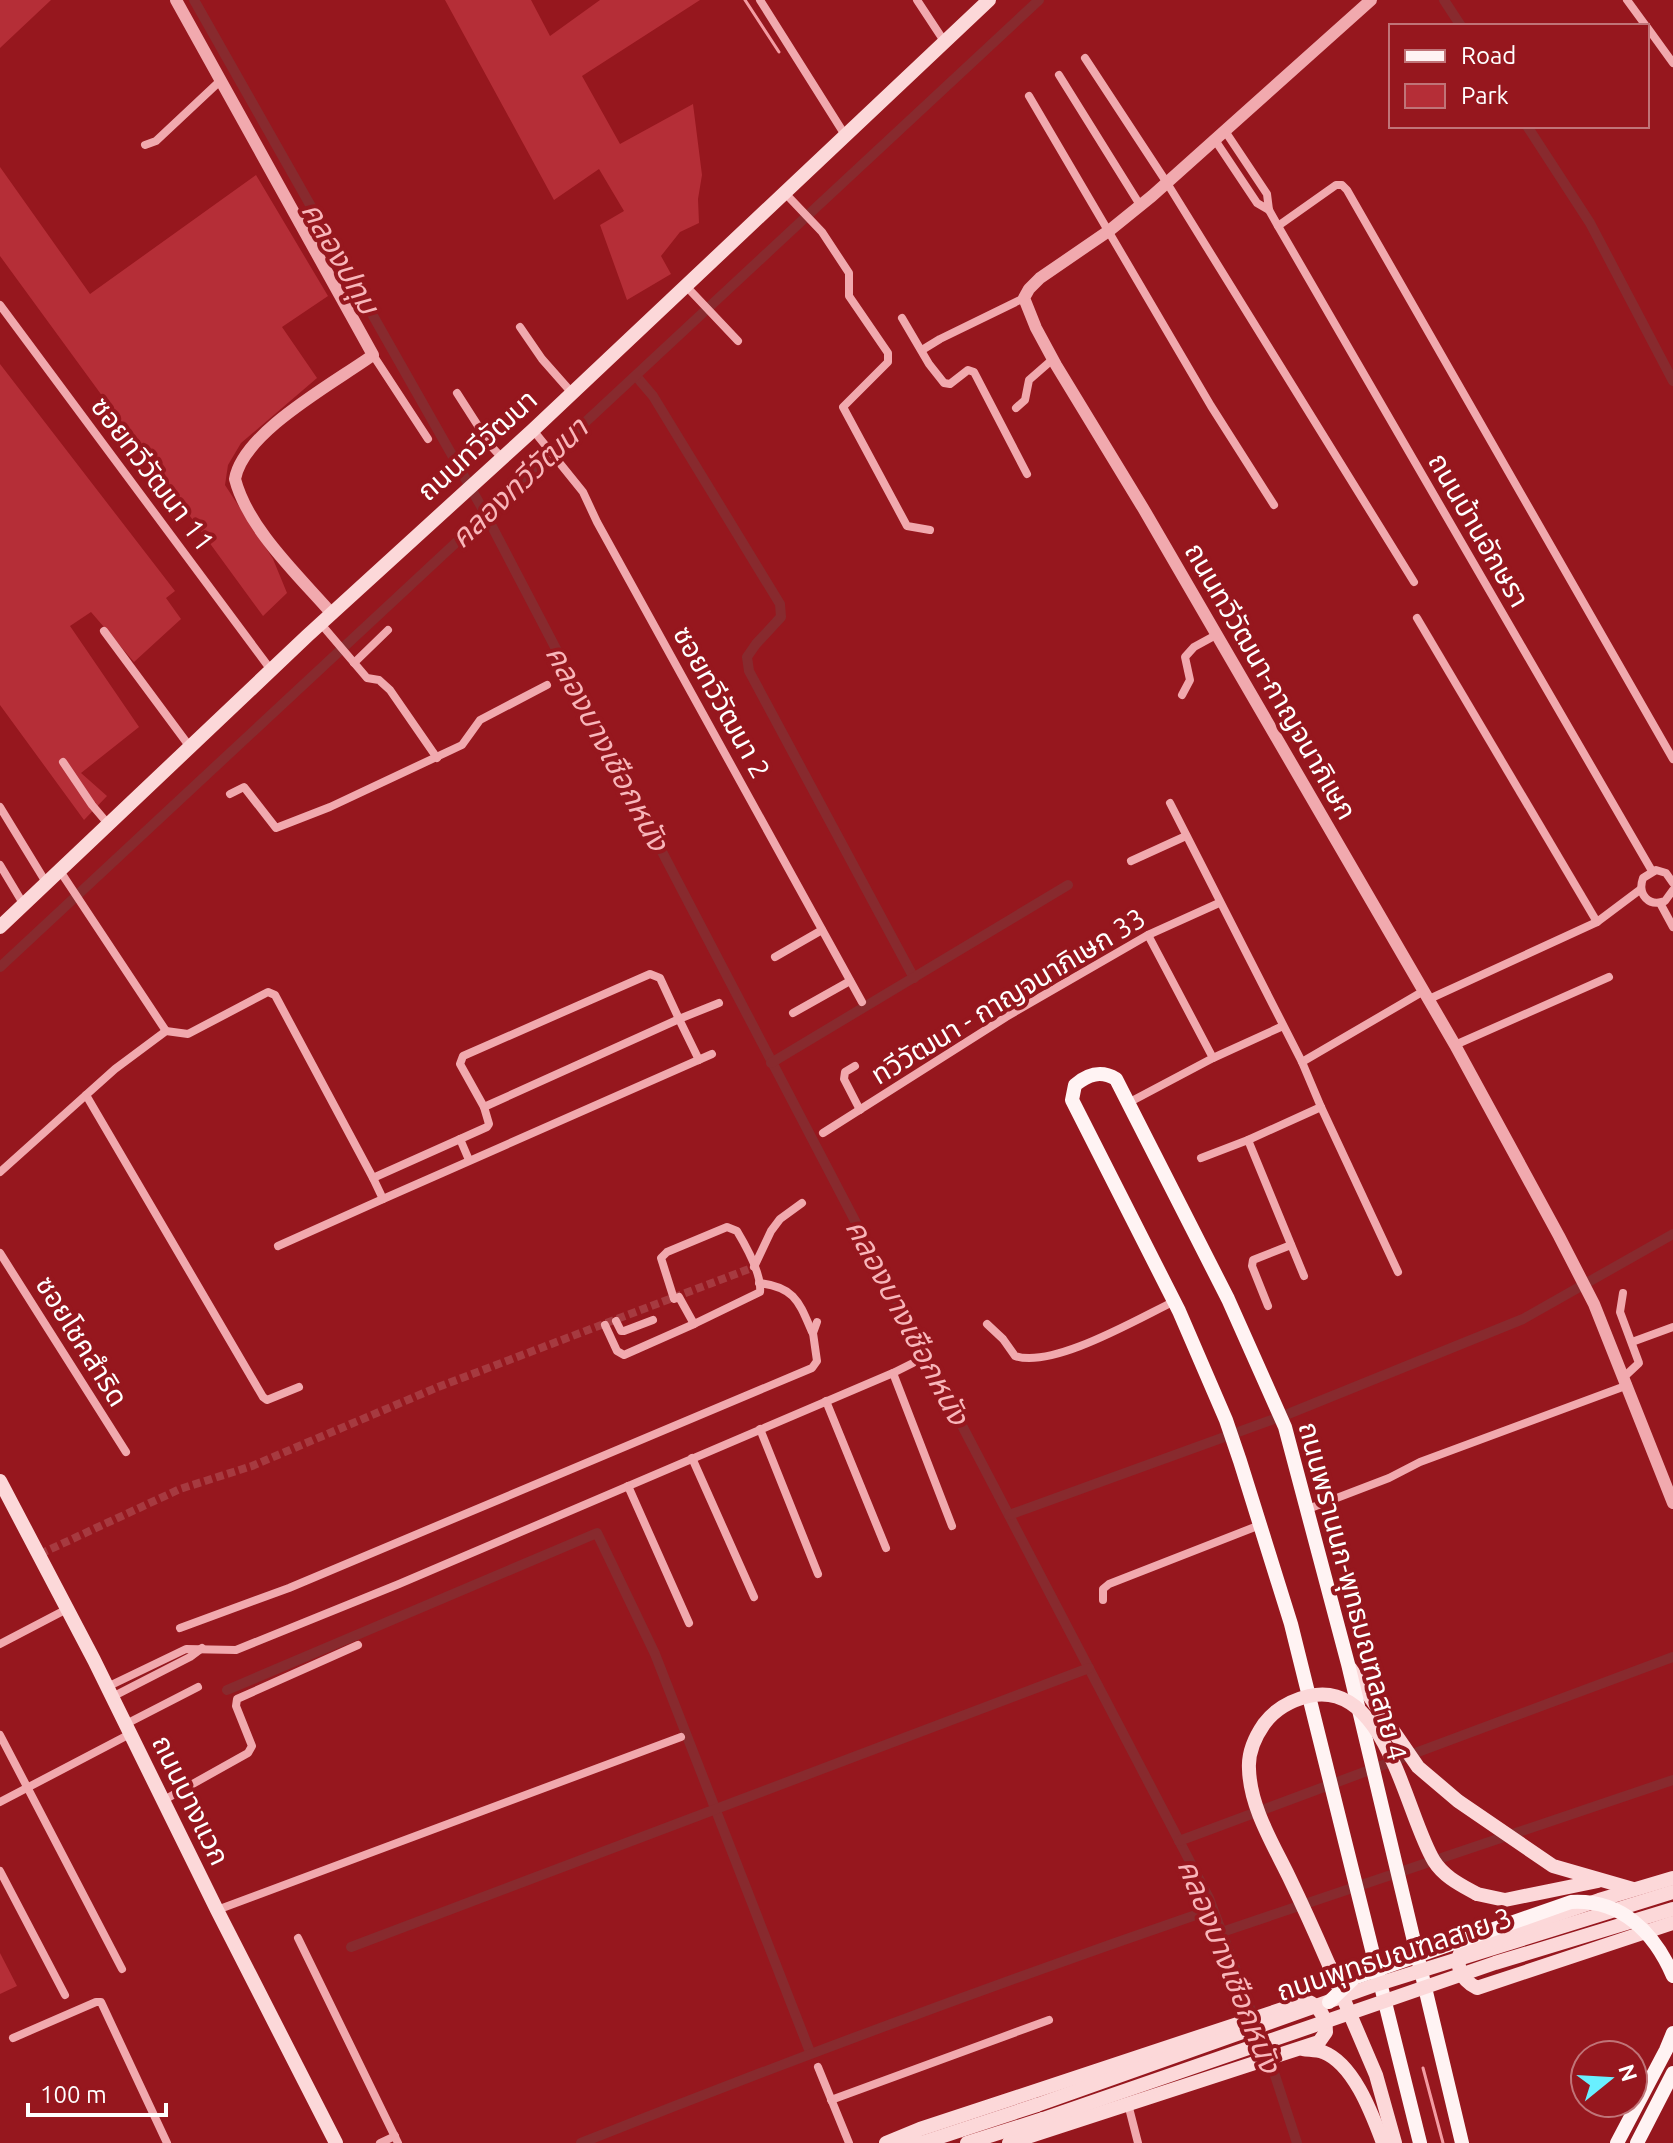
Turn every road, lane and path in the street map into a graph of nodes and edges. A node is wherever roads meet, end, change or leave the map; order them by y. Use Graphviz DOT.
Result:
graph roads {
  1 [pos="176,0"];
  2 [pos="760,0"];
  3 [pos="917,0"];
  4 [pos="989,0"];
  5 [pos="1371,0"];
  6 [pos="1627,0"];
  7 [pos="1645,24"];
  8 [pos="1649,30"];
  9 [pos="944,41"];
  10 [pos="1085,58"];
  11 [pos="1673,63"];
  12 [pos="1059,75"];
  13 [pos="220,81"];
  14 [pos="1029,96"];
  15 [pos="845,135"];
  16 [pos="1220,136"];
  17 [pos="145,145"];
  18 [pos="1167,183"];
  19 [pos="784,192"];
  20 [pos="1140,205"];
  21 [pos="1278,226"];
  22 [pos="1110,230"];
  23 [pos="690,290"];
  24 [pos="1024,298"];
  25 [pos="0,305"];
  26 [pos="902,318"];
  27 [pos="520,327"];
  28 [pos="738,341"];
  29 [pos="922,350"];
  30 [pos="373,355"];
  31 [pos="1053,359"];
  32 [pos="457,393"];
  33 [pos="572,393"];
  34 [pos="1016,408"];
  35 [pos="533,430"];
  36 [pos="428,439"];
  37 [pos="502,458"];
  38 [pos="1027,474"];
  39 [pos="1274,505"];
  40 [pos="930,530"];
  41 [pos="1414,582"];
  42 [pos="1417,618"];
  43 [pos="327,624"];
  44 [pos="388,630"];
  45 [pos="104,631"];
  46 [pos="1216,635"];
  47 [pos="354,663"];
  48 [pos="271,670"];
  49 [pos="547,685"];
  50 [pos="1182,695"];
  51 [pos="190,747"];
  52 [pos="437,758"];
  53 [pos="1673,759"];
  54 [pos="63,762"];
  55 [pos="230,794"];
  56 [pos="1170,803"];
  57 [pos="0,807"];
  58 [pos="109,825"];
  59 [pos="1186,836"];
  60 [pos="1131,861"];
  61 [pos="0,865"];
  62 [pos="60,871"];
  63 [pos="1652,871"];
  64 [pos="1669,871"];
  65 [pos="1673,883"];
  66 [pos="47,884"];
  67 [pos="1641,889"];
  68 [pos="1673,890"];
  69 [pos="1219,903"];
  70 [pos="1660,903"];
  71 [pos="24,905"];
  72 [pos="1597,922"];
  73 [pos="0,927"];
  74 [pos="1673,927"];
  75 [pos="822,930"];
  76 [pos="1148,935"];
  77 [pos="775,957"];
  78 [pos="1609,977"];
  79 [pos="850,981"];
  80 [pos="1425,996"];
  81 [pos="862,1002"];
  82 [pos="719,1003"];
  83 [pos="793,1013"];
  84 [pos="679,1019"];
  85 [pos="1283,1026"];
  86 [pos="166,1031"];
  87 [pos="1455,1045"];
  88 [pos="712,1054"];
  89 [pos="1213,1058"];
  90 [pos="699,1060"];
  91 [pos="1302,1062"];
  92 [pos="855,1066"];
  93 [pos="86,1095"];
  94 [pos="1128,1103"];
  95 [pos="484,1107"];
  96 [pos="1321,1107"];
  97 [pos="860,1110"];
  98 [pos="823,1133"];
  99 [pos="460,1139"];
  100 [pos="1248,1140"];
  101 [pos="1201,1158"];
  102 [pos="469,1160"];
  103 [pos="0,1172"];
  104 [pos="373,1178"];
  105 [pos="383,1199"];
  106 [pos="802,1203"];
  107 [pos="1291,1245"];
  108 [pos="278,1246"];
  109 [pos="0,1253"];
  110 [pos="754,1267"];
  111 [pos="1398,1272"];
  112 [pos="1304,1276"];
  113 [pos="759,1283"];
  114 [pos="1623,1293"];
  115 [pos="1175,1301"];
  116 [pos="1268,1306"];
  117 [pos="653,1320"];
  118 [pos="616,1321"];
  119 [pos="817,1322"];
  120 [pos="694,1324"];
  121 [pos="987,1324"];
  122 [pos="605,1325"];
  123 [pos="1673,1327"];
  124 [pos="813,1333"];
  125 [pos="1632,1342"];
  126 [pos="913,1363"];
  127 [pos="893,1373"];
  128 [pos="1626,1381"];
  129 [pos="299,1387"];
  130 [pos="826,1401"];
  131 [pos="760,1429"];
  132 [pos="126,1452"];
  133 [pos="692,1458"];
  134 [pos="0,1481"];
  135 [pos="628,1486"];
  136 [pos="1673,1503"];
  137 [pos="1308,1509"];
  138 [pos="1260,1525"];
  139 [pos="952,1526"];
  140 [pos="886,1548"];
  141 [pos="818,1574"];
  142 [pos="754,1597"];
  143 [pos="1103,1600"];
  144 [pos="67,1609"];
  145 [pos="689,1623"];
  146 [pos="180,1628"];
  147 [pos="0,1644"];
  148 [pos="358,1645"];
  149 [pos="1348,1664"];
  150 [pos="198,1687"];
  151 [pos="109,1692"];
  152 [pos="128,1729"];
  153 [pos="0,1735"];
  154 [pos="681,1737"];
  155 [pos="27,1788"];
  156 [pos="164,1800"];
  157 [pos="0,1802"];
  158 [pos="0,1871"];
  159 [pos="1673,1878"];
  160 [pos="1601,1881"];
  161 [pos="1635,1889"];
  162 [pos="1673,1892"];
  163 [pos="1673,1909"];
  164 [pos="217,1910"];
  165 [pos="1673,1923"];
  166 [pos="298,1938"];
  167 [pos="122,1969"];
  168 [pos="1673,1976"];
  169 [pos="65,1995"];
  170 [pos="1329,2002"];
  171 [pos="1049,2020"];
  172 [pos="1673,2033"];
  173 [pos="13,2038"];
  174 [pos="1294,2050"];
  175 [pos="818,2067"];
  176 [pos="1673,2073"];
  177 [pos="831,2100"];
  178 [pos="1128,2104"];
  179 [pos="1040,2112"];
  180 [pos="397,2140"];
  181 [pos="167,2143"];
  182 [pos="336,2143"];
  183 [pos="380,2143"];
  184 [pos="849,2143"];
  185 [pos="886,2143"];
  186 [pos="905,2143"];
  187 [pos="967,2143"];
  188 [pos="1009,2143"];
  189 [pos="1138,2143"];
  190 [pos="1383,2143"];
  191 [pos="1395,2143"];
  192 [pos="1420,2143"];
  193 [pos="1462,2143"];
  194 [pos="1617,2143"];
  195 [pos="1637,2143"];
  1 -- 13 [label="street"];
  2 -- 15 [label="street"];
  3 -- 9 [label="street"];
  4 -- 9 [label="main road, ถนนทวีวัฒนา"];
  5 -- 16 [label="street"];
  6 -- 7 [label="street"];
  8 -- 11 [label="street"];
  9 -- 15 [label="main road, ถนนทวีวัฒนา"];
  10 -- 18 [label="street"];
  12 -- 20 [label="street"];
  13 -- 17 [label="street"];
  13 -- 30 [label="street"];
  14 -- 22 [label="street"];
  15 -- 19 [label="main road, ถนนทวีวัฒนา"];
  16 -- 18 [label="street"];
  16 -- 21 [label="street, ถนนบ้านอักษรา"];
  18 -- 20 [label="street"];
  18 -- 41 [label="street"];
  19 -- 23 [label="main road, ถนนทวีวัฒนา"];
  19 -- 40 [label="street"];
  20 -- 22 [label="street"];
  21 -- 53 [label="street"];
  21 -- 63 [label="street, ถนนบ้านอักษรา"];
  22 -- 24 [label="street"];
  22 -- 39 [label="street"];
  23 -- 28 [label="street"];
  23 -- 33 [label="main road, ถนนทวีวัฒนา"];
  24 -- 29 [label="street"];
  24 -- 31 [label="street, ถนนทวีวัฒนา-กาญจนาภิเษก"];
  25 -- 48 [label="street, ซอยทวีวัฒนา 11"];
  26 -- 29 [label="street"];
  27 -- 33 [label="street"];
  29 -- 38 [label="street"];
  30 -- 36 [label="street"];
  30 -- 43 [label="street"];
  31 -- 34 [label="street"];
  31 -- 46 [label="street, ถนนทวีวัฒนา-กาญจนาภิเษก"];
  32 -- 37 [label="street"];
  33 -- 35 [label="main road, ถนนทวีวัฒนา"];
  35 -- 37 [label="main road, ถนนทวีวัฒนา"];
  35 -- 75 [label="street, ซอยทวีวัฒนา 2"];
  37 -- 43 [label="main road, ถนนทวีวัฒนา"];
  42 -- 72 [label="street"];
  43 -- 47 [label="street"];
  43 -- 48 [label="main road, ถนนทวีวัฒนา"];
  44 -- 47 [label="street"];
  45 -- 51 [label="street"];
  46 -- 50 [label="street"];
  46 -- 80 [label="street, ถนนทวีวัฒนา-กาญจนาภิเษก"];
  47 -- 52 [label="street"];
  48 -- 51 [label="main road, ถนนทวีวัฒนา"];
  49 -- 52 [label="street"];
  51 -- 58 [label="main road, ถนนทวีวัฒนา"];
  52 -- 55 [label="street"];
  54 -- 58 [label="street"];
  56 -- 59 [label="street"];
  57 -- 66 [label="street"];
  58 -- 62 [label="main road, ถนนทวีวัฒนา"];
  59 -- 60 [label="street"];
  59 -- 69 [label="street"];
  61 -- 71 [label="street"];
  62 -- 66 [label="main road, ถนนทวีวัฒนา"];
  62 -- 86 [label="street"];
  63 -- 64 [label="street"];
  63 -- 67 [label="street"];
  64 -- 65 [label="street"];
  66 -- 71 [label="main road, ถนนทวีวัฒนา"];
  67 -- 70 [label="street"];
  67 -- 72 [label="street"];
  68 -- 70 [label="street"];
  69 -- 76 [label="street, ทวีวัฒนา - กาญจนาภิเษก 33"];
  69 -- 85 [label="street"];
  70 -- 74 [label="street"];
  71 -- 73 [label="main road, ถนนทวีวัฒนา"];
  72 -- 80 [label="street"];
  75 -- 77 [label="street"];
  75 -- 79 [label="street, ซอยทวีวัฒนา 2"];
  76 -- 89 [label="street"];
  76 -- 97 [label="street, ทวีวัฒนา - กาญจนาภิเษก 33"];
  78 -- 87 [label="street"];
  79 -- 81 [label="street, ซอยทวีวัฒนา 2"];
  79 -- 83 [label="street"];
  80 -- 87 [label="street, ถนนทวีวัฒนา-กาญจนาภิเษก"];
  80 -- 91 [label="street"];
  82 -- 84 [label="street"];
  84 -- 90 [label="street"];
  84 -- 95 [label="street"];
  84 -- 95 [label="street"];
  85 -- 89 [label="street"];
  85 -- 91 [label="street"];
  86 -- 93 [label="street"];
  86 -- 104 [label="street"];
  87 -- 128 [label="street, ถนนทวีวัฒนา-กาญจนาภิเษก"];
  88 -- 90 [label="street"];
  89 -- 94 [label="street"];
  90 -- 102 [label="street"];
  91 -- 96 [label="street"];
  92 -- 97 [label="street"];
  93 -- 103 [label="street"];
  93 -- 129 [label="street"];
  94 -- 115 [label="main road, ถนนพรานนก-พุทธมณฑลสาย 4"];
  94 -- 137 [label="main road, ถนนพรานนก-พุทธมณฑลสาย 4"];
  95 -- 99 [label="street"];
  96 -- 100 [label="street"];
  96 -- 111 [label="street"];
  97 -- 98 [label="street, ทวีวัฒนา - กาญจนาภิเษก 33"];
  99 -- 102 [label="street"];
  99 -- 104 [label="street"];
  100 -- 101 [label="street"];
  100 -- 107 [label="street"];
  102 -- 105 [label="street"];
  104 -- 105 [label="street"];
  105 -- 108 [label="street"];
  106 -- 110 [label="street"];
  107 -- 112 [label="street"];
  107 -- 116 [label="street"];
  109 -- 132 [label="street, ซอยโชคสำริด"];
  110 -- 113 [label="street"];
  110 -- 120 [label="street"];
  113 -- 120 [label="street"];
  113 -- 124 [label="street"];
  114 -- 125 [label="street"];
  115 -- 121 [label="street"];
  115 -- 138 [label="main road"];
  117 -- 118 [label="street"];
  119 -- 124 [label="street"];
  120 -- 122 [label="street"];
  123 -- 125 [label="street"];
  124 -- 146 [label="street"];
  125 -- 128 [label="street"];
  126 -- 127 [label="street"];
  127 -- 130 [label="street"];
  127 -- 139 [label="street"];
  128 -- 136 [label="street, ถนนทวีวัฒนา-กาญจนาภิเษก"];
  128 -- 137 [label="street"];
  130 -- 131 [label="street"];
  130 -- 140 [label="street"];
  131 -- 133 [label="street"];
  131 -- 141 [label="street"];
  133 -- 135 [label="street"];
  133 -- 142 [label="street"];
  134 -- 144 [label="main road, ถนนบางแวก"];
  135 -- 145 [label="street"];
  135 -- 151 [label="street"];
  137 -- 149 [label="main road, ถนนพรานนก-พุทธมณฑลสาย 4"];
  138 -- 143 [label="street"];
  138 -- 192 [label="main road"];
  144 -- 147 [label="street"];
  144 -- 151 [label="main road, ถนนบางแวก"];
  148 -- 156 [label="street"];
  149 -- 160 [label="main road"];
  149 -- 193 [label="main road, ถนนพรานนก-พุทธมณฑลสาย 4"];
  150 -- 152 [label="street"];
  151 -- 152 [label="main road, ถนนบางแวก"];
  152 -- 155 [label="street"];
  152 -- 156 [label="main road, ถนนบางแวก"];
  153 -- 155 [label="street"];
  154 -- 164 [label="street"];
  155 -- 157 [label="street"];
  155 -- 167 [label="street"];
  156 -- 164 [label="main road, ถนนบางแวก"];
  158 -- 169 [label="street"];
  159 -- 161 [label="main road"];
  160 -- 161 [label="main road"];
  160 -- 191 [label="main road, bridge"];
  161 -- 165 [label="main road"];
  162 -- 170 [label="main road, ถนนพุทธมณฑลสาย 3, bridge"];
  163 -- 179 [label="main road, ถนนพุทธมณฑลสาย 3, bridge"];
  164 -- 182 [label="main road, ถนนบางแวก"];
  166 -- 180 [label="street"];
  168 -- 170 [label="main road, bridge"];
  170 -- 179 [label="main road, ถนนพุทธมณฑลสาย 3, bridge"];
  171 -- 177 [label="street"];
  172 -- 194 [label="main road"];
  173 -- 181 [label="street"];
  174 -- 178 [label="main road"];
  174 -- 185 [label="main road"];
  174 -- 190 [label="main road"];
  175 -- 177 [label="street"];
  176 -- 195 [label="main road"];
  177 -- 184 [label="street"];
  178 -- 188 [label="main road"];
  178 -- 189 [label="street"];
  179 -- 186 [label="main road, ถนนพุทธมณฑลสาย 3"];
  179 -- 187 [label="main road, ถนนพุทธมณฑลสาย 3"];
  180 -- 183 [label="street"];
}
